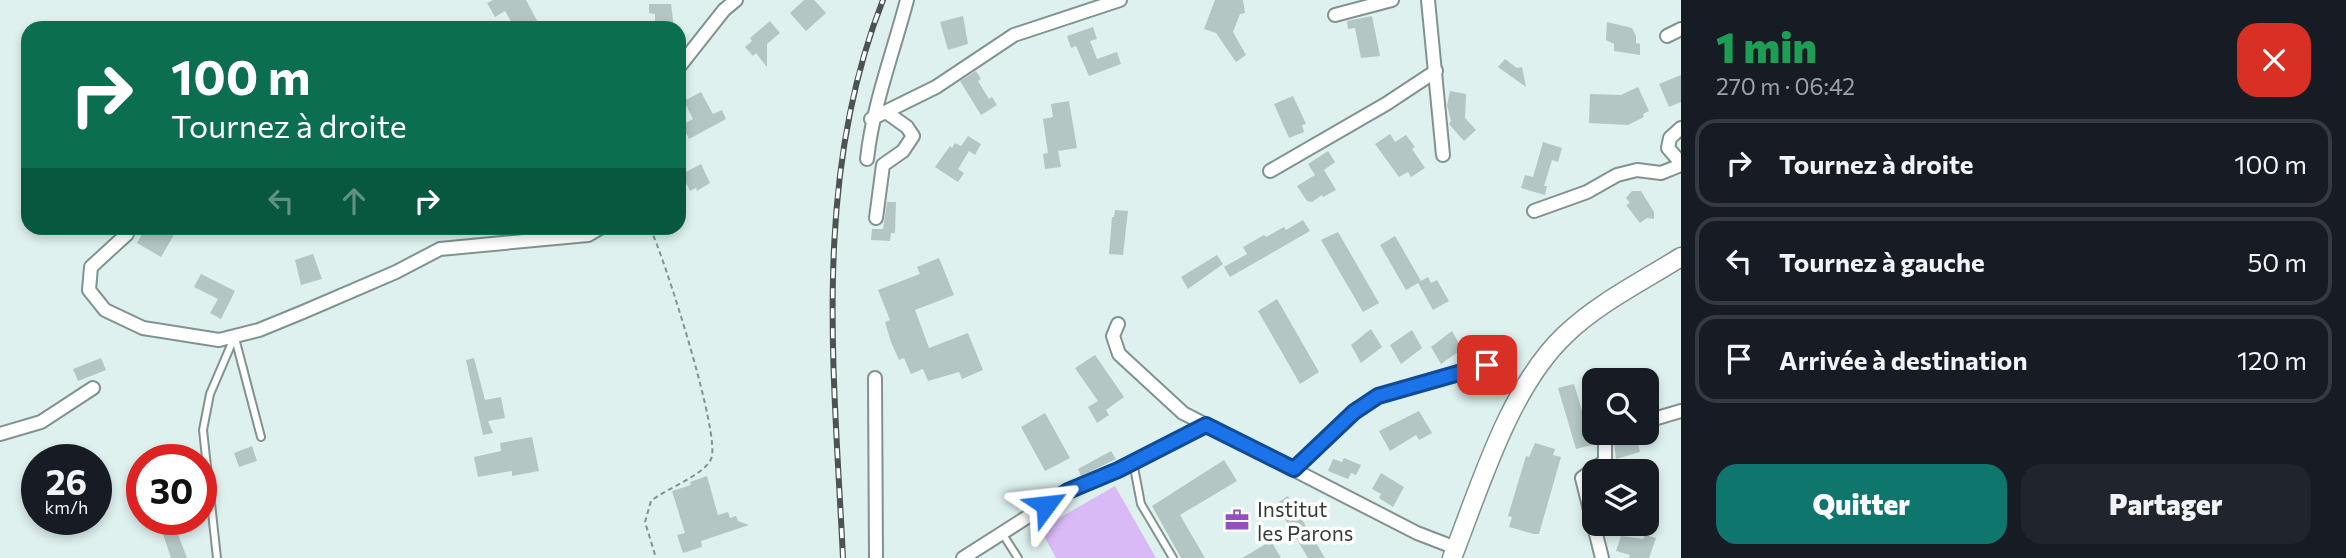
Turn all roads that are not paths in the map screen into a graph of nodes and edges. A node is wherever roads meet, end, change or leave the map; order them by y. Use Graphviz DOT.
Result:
graph roads {
  1 [pos="907,0"];
  2 [pos="1120,0"];
  3 [pos="1392,0"];
  4 [pos="1428,0"];
  5 [pos="734,1"];
  6 [pos="1335,15"];
  7 [pos="1681,29"];
  8 [pos="1667,36"];
  9 [pos="686,58"];
  10 [pos="1436,71"];
  11 [pos="886,112"];
  12 [pos="872,119"];
  13 [pos="1681,128"];
  14 [pos="1443,155"];
  15 [pos="867,159"];
  16 [pos="1681,164"];
  17 [pos="1270,171"];
  18 [pos="1534,211"];
  19 [pos="876,218"];
  20 [pos="126,235"];
  21 [pos="578,235"];
  22 [pos="1681,257"];
  23 [pos="1118,324"];
  24 [pos="234,336"];
  25 [pos="1508,357"];
  26 [pos="875,378"];
  27 [pos="93,388"];
  28 [pos="1681,411"];
  29 [pos="1659,417"];
  30 [pos="1206,425"];
  31 [pos="0,434"];
  32 [pos="261,437"];
  33 [pos="1605,445"];
  34 [pos="1133,462"];
  35 [pos="1294,469"];
  36 [pos="1002,533"];
  37 [pos="1454,553"];
  38 [pos="217,558"];
  39 [pos="876,558"];
  40 [pos="963,558"];
  41 [pos="1017,558"];
  42 [pos="1173,558"];
  43 [pos="1602,558"];
  1 -- 12 [label="street"];
  2 -- 11 [label="street"];
  3 -- 6 [label="street"];
  4 -- 10 [label="street"];
  5 -- 9 [label="street"];
  7 -- 8 [label="street"];
  10 -- 14 [label="street"];
  10 -- 17 [label="street"];
  11 -- 12 [label="street"];
  11 -- 19 [label="street"];
  12 -- 15 [label="street"];
  13 -- 16 [label="street"];
  16 -- 18 [label="street"];
  20 -- 24 [label="street"];
  21 -- 24 [label="street"];
  22 -- 37 [label="street"];
  23 -- 30 [label="street"];
  24 -- 32 [label="lane"];
  24 -- 38 [label="lane"];
  25 -- 35 [label="street"];
  26 -- 39 [label="street"];
  27 -- 31 [label="street"];
  28 -- 29 [label="street"];
  30 -- 34 [label="street"];
  30 -- 35 [label="street"];
  33 -- 43 [label="street"];
  34 -- 36 [label="street"];
  34 -- 42 [label="lane"];
  35 -- 37 [label="street"];
  36 -- 40 [label="street"];
  36 -- 41 [label="lane"];
}
